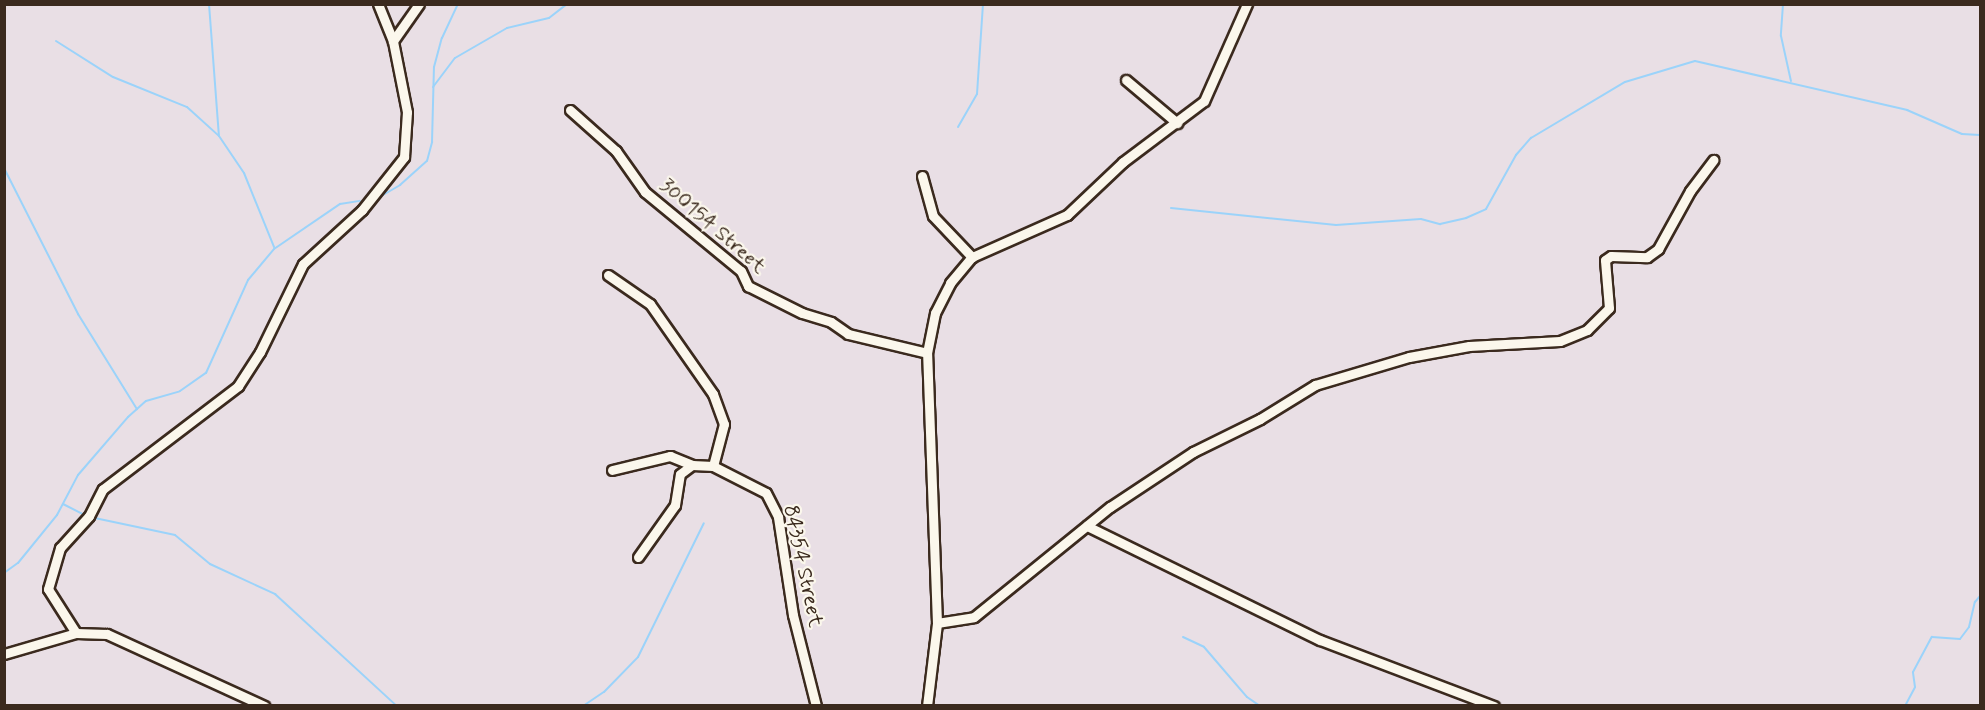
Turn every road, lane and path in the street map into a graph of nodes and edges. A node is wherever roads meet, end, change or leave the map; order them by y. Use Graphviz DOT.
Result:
graph roads {
  1 [pos="378,4"];
  2 [pos="419,4"];
  3 [pos="1247,4"];
  4 [pos="393,41"];
  5 [pos="1126,80"];
  6 [pos="570,110"];
  7 [pos="1177,123"];
  8 [pos="1713,160"];
  9 [pos="922,176"];
  10 [pos="972,257"];
  11 [pos="608,275"];
  12 [pos="927,353"];
  13 [pos="692,465"];
  14 [pos="713,466"];
  15 [pos="612,470"];
  16 [pos="1086,526"];
  17 [pos="638,557"];
  18 [pos="937,622"];
  19 [pos="76,633"];
  20 [pos="4,654"];
  21 [pos="264,705"];
  22 [pos="816,705"];
  23 [pos="927,705"];
  24 [pos="1494,705"];
  1 -- 4 [label="street"];
  2 -- 4 [label="street"];
  3 -- 7 [label="street"];
  4 -- 19 [label="street"];
  5 -- 7 [label="street"];
  6 -- 12 [label="street, 300154 Street"];
  7 -- 10 [label="street"];
  8 -- 16 [label="street"];
  9 -- 10 [label="street"];
  10 -- 12 [label="street"];
  11 -- 14 [label="street"];
  12 -- 18 [label="street"];
  13 -- 14 [label="street"];
  13 -- 15 [label="street"];
  13 -- 17 [label="street"];
  14 -- 22 [label="street, 84354 Street"];
  16 -- 18 [label="street"];
  16 -- 24 [label="street"];
  18 -- 23 [label="street"];
  19 -- 20 [label="street"];
  19 -- 21 [label="street"];
}
